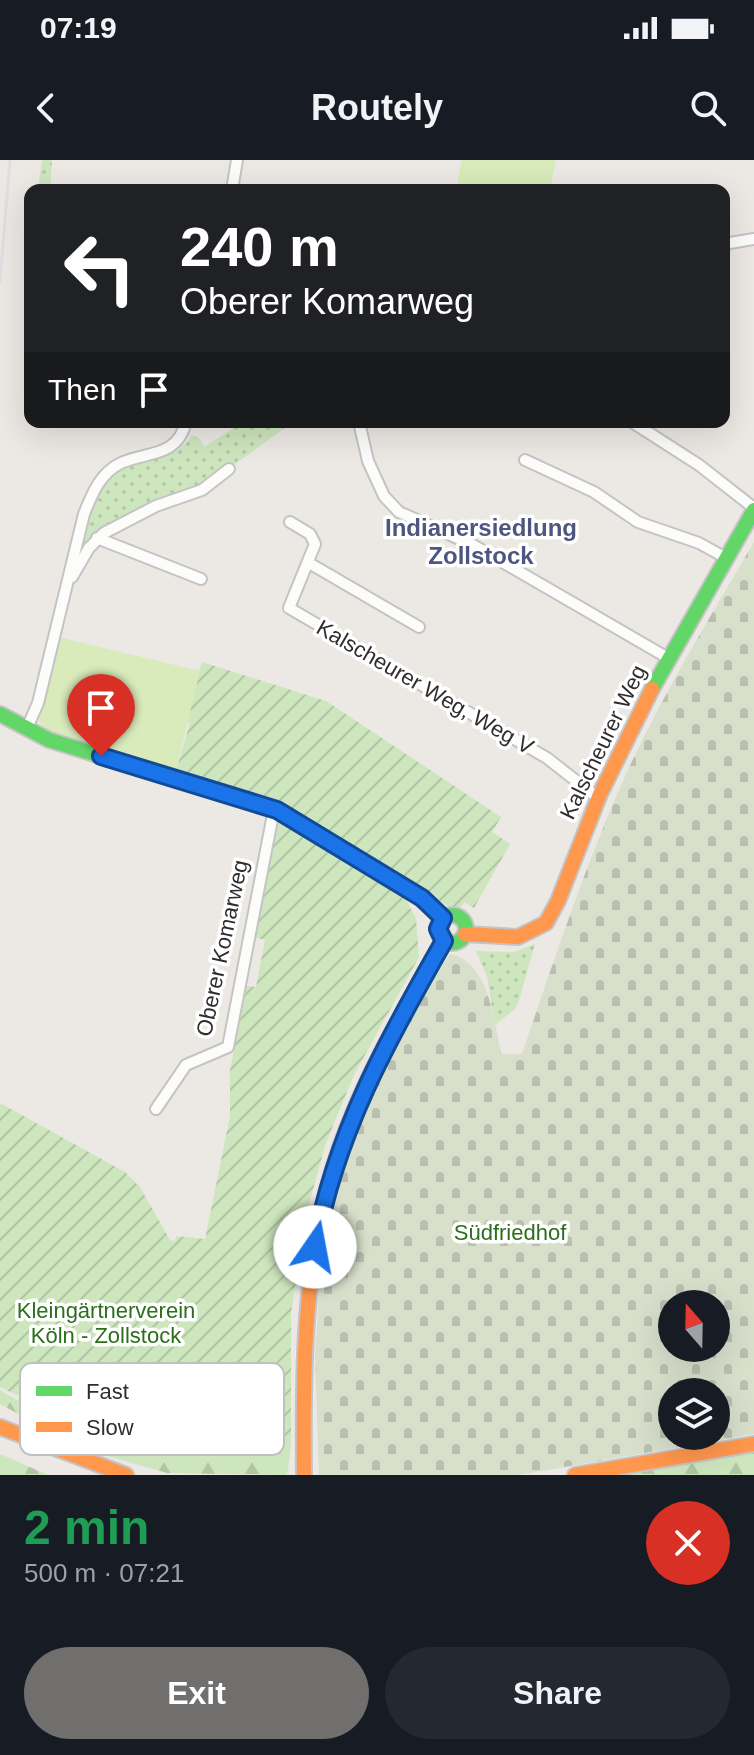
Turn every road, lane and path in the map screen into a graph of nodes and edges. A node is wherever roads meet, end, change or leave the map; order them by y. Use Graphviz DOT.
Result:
graph roads {
  1 [pos="237,160"];
  2 [pos="233,184"];
  3 [pos="754,239"];
  4 [pos="730,243"];
  5 [pos="183,428"];
  6 [pos="361,428"];
  7 [pos="641,428"];
  8 [pos="525,460"];
  9 [pos="229,469"];
  10 [pos="754,509"];
  11 [pos="290,522"];
  12 [pos="97,538"];
  13 [pos="726,558"];
  14 [pos="309,563"];
  15 [pos="70,577"];
  16 [pos="201,579"];
  17 [pos="419,627"];
  18 [pos="668,658"];
  19 [pos="0,714"];
  20 [pos="27,728"];
  21 [pos="598,798"];
  22 [pos="274,809"];
  23 [pos="443,918"];
  24 [pos="465,934"];
  25 [pos="444,941"];
  26 [pos="156,1109"];
  27 [pos="0,1425"];
  28 [pos="20,1435"];
  29 [pos="754,1444"];
  30 [pos="70,1455"];
  31 [pos="126,1475"];
  32 [pos="304,1475"];
  33 [pos="575,1475"];
  1 -- 2 [label="street"];
  3 -- 4 [label="street"];
  5 -- 15 [label="street"];
  6 -- 18 [label="street"];
  7 -- 10 [label="street"];
  8 -- 13 [label="street"];
  9 -- 12 [label="street"];
  10 -- 13 [label="street, Kalscheurer Weg"];
  11 -- 14 [label="street"];
  12 -- 15 [label="street"];
  12 -- 16 [label="street"];
  13 -- 18 [label="street, Kalscheurer Weg"];
  14 -- 17 [label="street"];
  14 -- 21 [label="street, Kalscheurer Weg, Weg V"];
  15 -- 20 [label="street"];
  18 -- 21 [label="street, Kalscheurer Weg"];
  19 -- 20 [label="street"];
  20 -- 22 [label="street"];
  21 -- 24 [label="street, Kalscheurer Weg"];
  22 -- 23 [label="street"];
  22 -- 26 [label="street, Oberer Komarweg"];
  23 -- 24 [label="street"];
  23 -- 25 [label="street"];
  24 -- 25 [label="street"];
  25 -- 32 [label="street"];
  27 -- 28 [label="street"];
  29 -- 33 [label="street"];
  30 -- 31 [label="street"];
}
